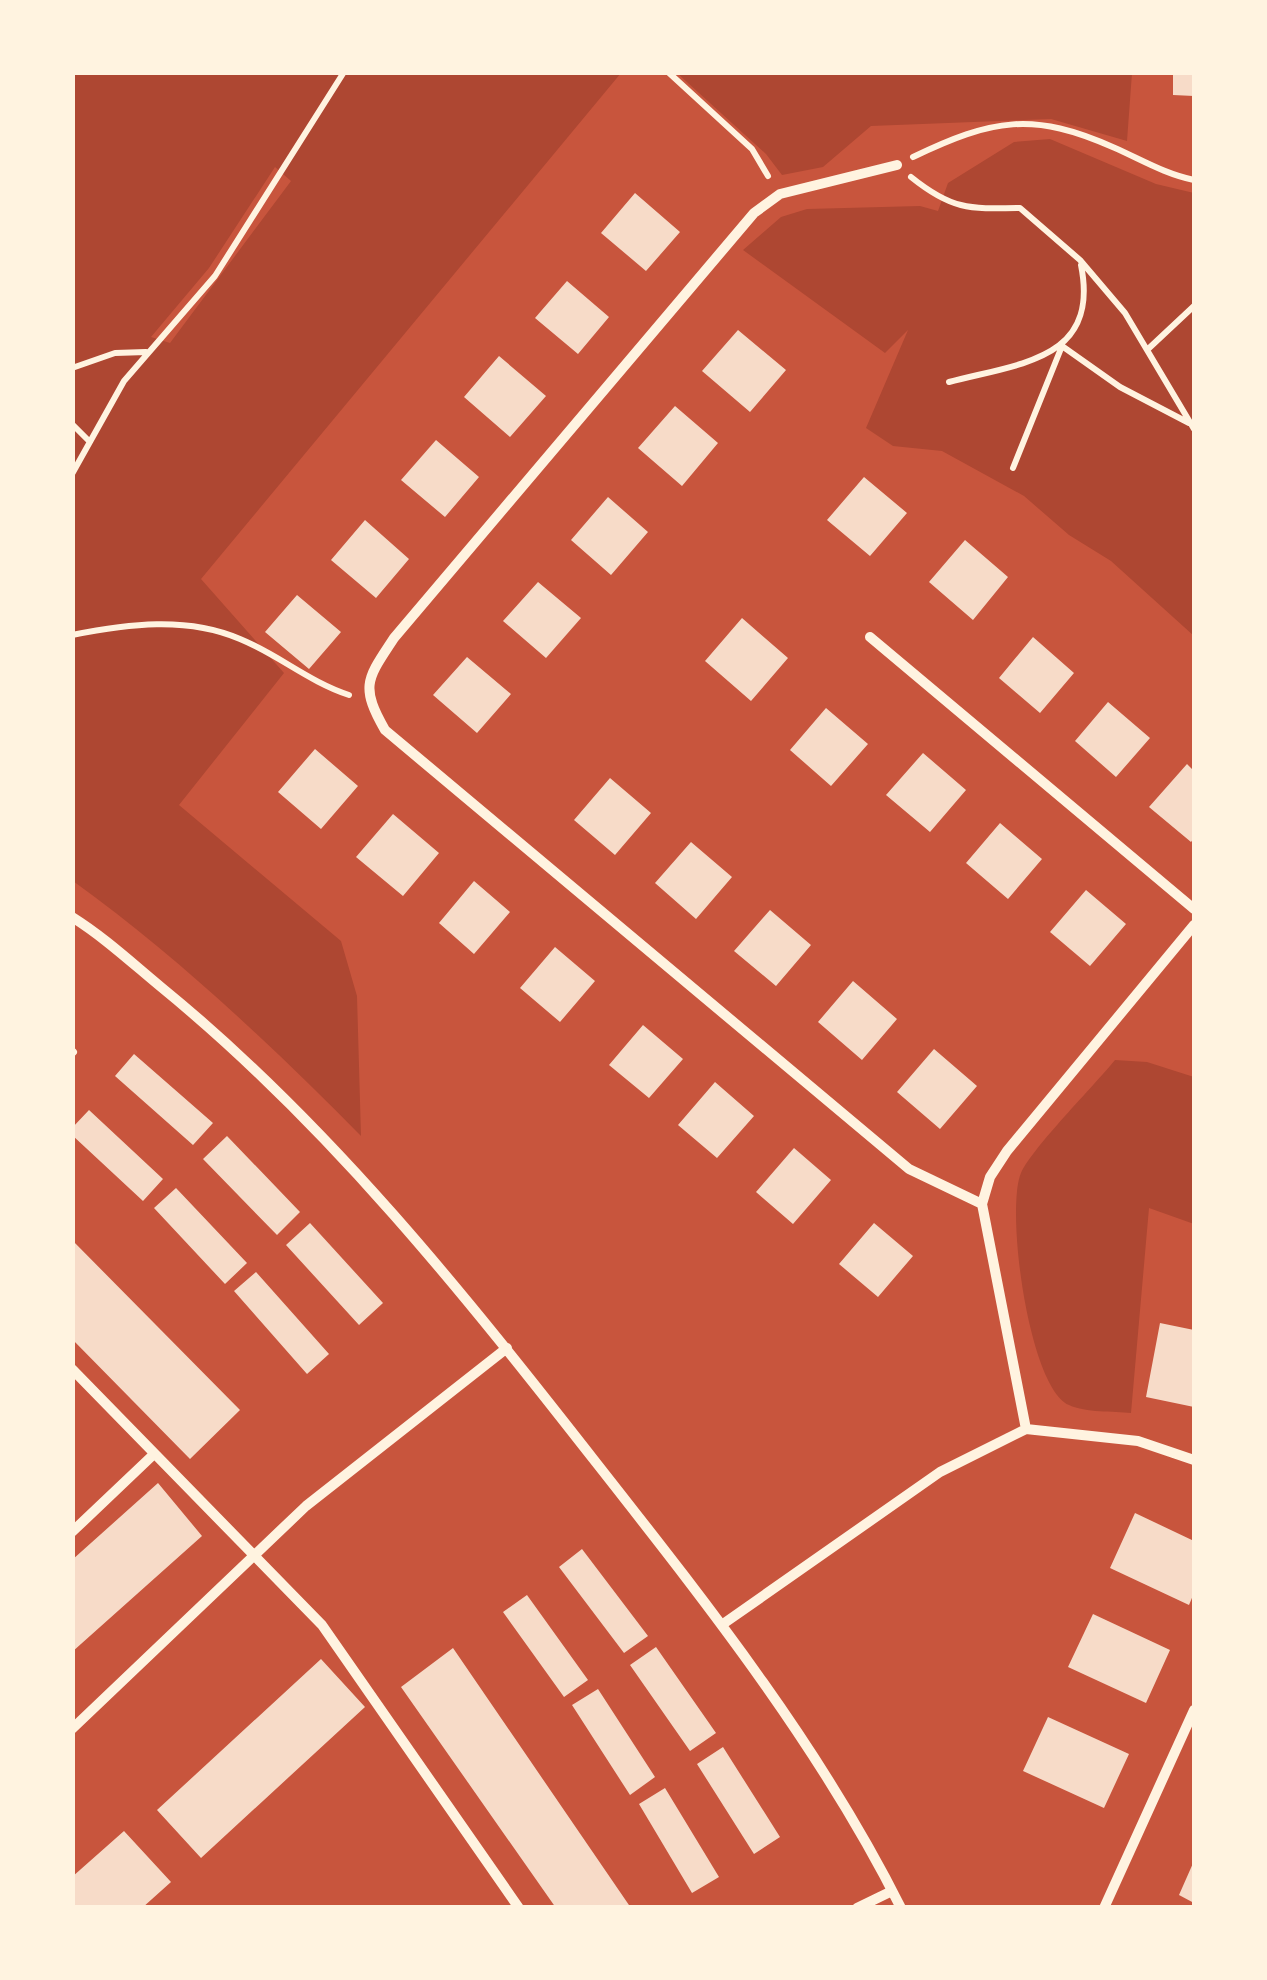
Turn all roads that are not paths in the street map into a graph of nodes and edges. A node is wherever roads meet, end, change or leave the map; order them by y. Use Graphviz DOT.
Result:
graph roads {
  1 [pos="897,164"];
  2 [pos="870,637"];
  3 [pos="1194,909"];
  4 [pos="72,916"];
  5 [pos="1194,925"];
  6 [pos="982,1204"];
  7 [pos="507,1348"];
  8 [pos="72,1369"];
  9 [pos="1026,1428"];
  10 [pos="154,1454"];
  11 [pos="1194,1460"];
  12 [pos="72,1532"];
  13 [pos="257,1554"];
  14 [pos="723,1624"];
  15 [pos="1194,1710"];
  16 [pos="72,1729"];
  17 [pos="892,1891"];
  18 [pos="519,1908"];
  19 [pos="857,1908"];
  20 [pos="900,1908"];
  21 [pos="1104,1908"];
  1 -- 6 [label="street"];
  2 -- 3 [label="street"];
  4 -- 7 [label="street"];
  5 -- 6 [label="street"];
  6 -- 9 [label="street"];
  7 -- 13 [label="street"];
  7 -- 14 [label="street"];
  8 -- 10 [label="street"];
  9 -- 11 [label="street"];
  9 -- 14 [label="street"];
  10 -- 12 [label="street"];
  10 -- 13 [label="street"];
  13 -- 16 [label="street"];
  13 -- 18 [label="street"];
  14 -- 17 [label="street"];
  15 -- 21 [label="street"];
  17 -- 19 [label="street"];
  17 -- 20 [label="street"];
}
